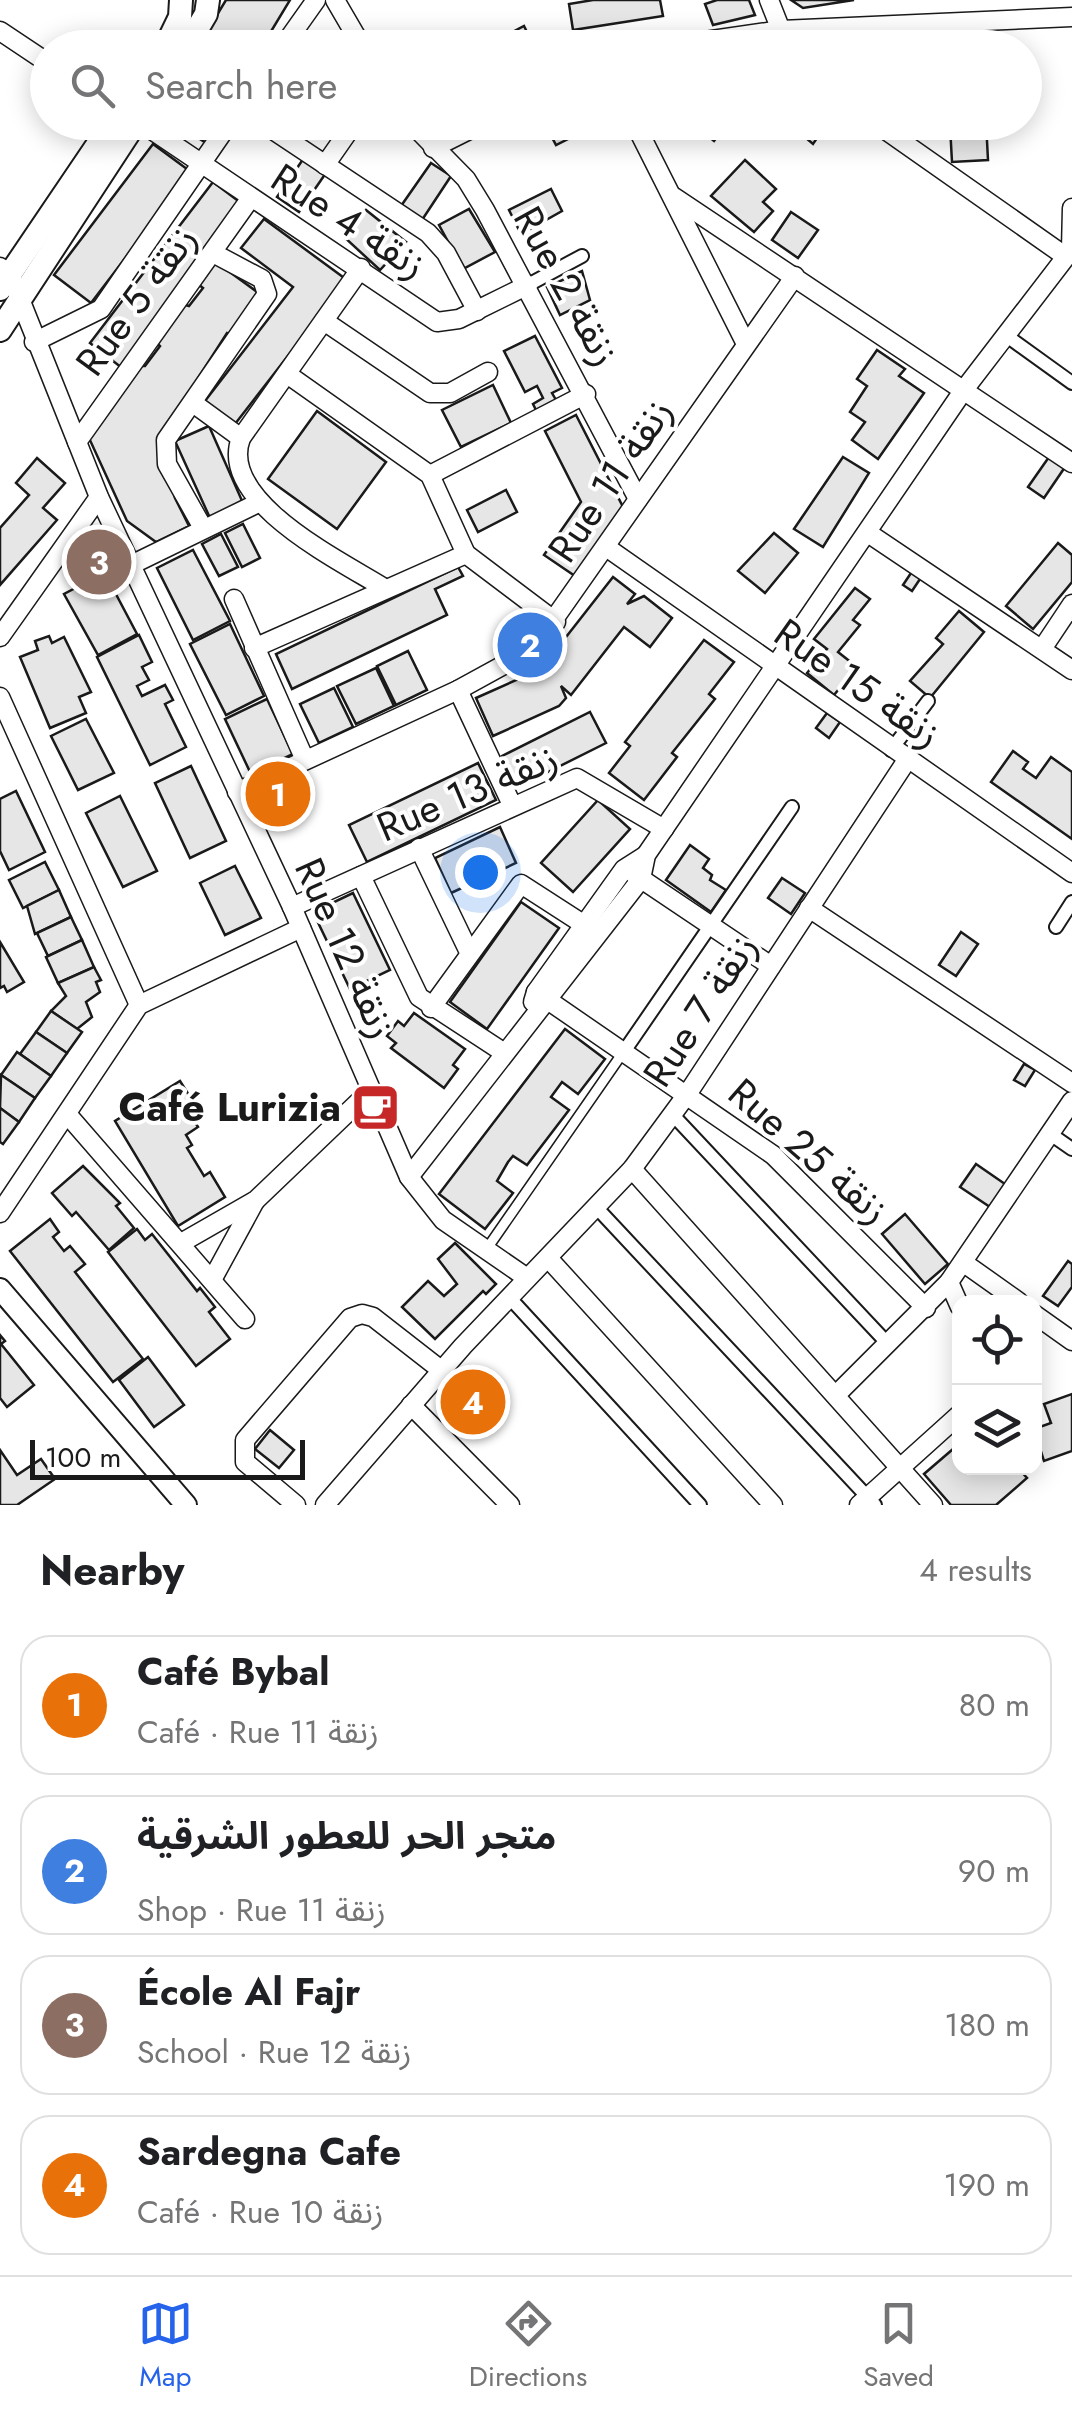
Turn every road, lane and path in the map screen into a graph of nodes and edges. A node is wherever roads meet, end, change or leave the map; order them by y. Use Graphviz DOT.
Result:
graph roads {
  1 [pos="316,0"];
  2 [pos="335,0"];
  3 [pos="770,0"];
  4 [pos="181,2"];
  5 [pos="208,2"];
  6 [pos="1072,17"];
  7 [pos="171,30"];
  8 [pos="195,30"];
  9 [pos="295,30"];
  10 [pos="352,30"];
  11 [pos="781,30"];
  12 [pos="894,30"];
  13 [pos="0,31"];
  14 [pos="30,51"];
  15 [pos="101,140"];
  16 [pos="123,140"];
  17 [pos="165,140"];
  18 [pos="218,140"];
  19 [pos="288,140"];
  20 [pos="342,140"];
  21 [pos="426,140"];
  22 [pos="449,140"];
  23 [pos="644,140"];
  24 [pos="901,140"];
  25 [pos="433,148"];
  26 [pos="202,164"];
  27 [pos="325,164"];
  28 [pos="674,197"];
  29 [pos="250,198"];
  30 [pos="1072,208"];
  31 [pos="1069,252"];
  32 [pos="212,253"];
  33 [pos="582,256"];
  34 [pos="361,268"];
  35 [pos="795,276"];
  36 [pos="7,283"];
  37 [pos="528,284"];
  38 [pos="477,311"];
  39 [pos="324,321"];
  40 [pos="0,330"];
  41 [pos="1004,334"];
  42 [pos="34,342"];
  43 [pos="746,344"];
  44 [pos="488,372"];
  45 [pos="286,374"];
  46 [pos="1072,383"];
  47 [pos="963,391"];
  48 [pos="586,394"];
  49 [pos="193,403"];
  50 [pos="241,438"];
  51 [pos="77,442"];
  52 [pos="1072,464"];
  53 [pos="430,475"];
  54 [pos="99,497"];
  55 [pos="638,499"];
  56 [pos="258,504"];
  57 [pos="203,528"];
  58 [pos="868,532"];
  59 [pos="606,547"];
  60 [pos="466,554"];
  61 [pos="131,565"];
  62 [pos="384,588"];
  63 [pos="234,599"];
  64 [pos="1072,604"];
  65 [pos="556,622"];
  66 [pos="0,638"];
  67 [pos="254,648"];
  68 [pos="1042,649"];
  69 [pos="772,666"];
  70 [pos="1072,670"];
  71 [pos="458,690"];
  72 [pos="0,697"];
  73 [pos="928,701"];
  74 [pos="899,756"];
  75 [pos="305,760"];
  76 [pos="238,792"];
  77 [pos="512,805"];
  78 [pos="792,807"];
  79 [pos="664,829"];
  80 [pos="419,848"];
  81 [pos="1072,872"];
  82 [pos="633,874"];
  83 [pos="361,876"];
  84 [pos="1072,902"];
  85 [pos="292,907"];
  86 [pos="809,908"];
  87 [pos="583,924"];
  88 [pos="711,924"];
  89 [pos="1056,927"];
  90 [pos="301,928"];
  91 [pos="469,952"];
  92 [pos="771,966"];
  93 [pos="543,996"];
  94 [pos="139,1005"];
  95 [pos="431,1008"];
  96 [pos="626,1050"];
  97 [pos="503,1052"];
  98 [pos="1072,1082"];
  99 [pos="370,1092"];
  100 [pos="688,1093"];
  101 [pos="1072,1101"];
  102 [pos="67,1114"];
  103 [pos="673,1115"];
  104 [pos="1049,1133"];
  105 [pos="1072,1149"];
  106 [pos="632,1169"];
  107 [pos="409,1177"];
  108 [pos="256,1200"];
  109 [pos="596,1207"];
  110 [pos="0,1213"];
  111 [pos="181,1243"];
  112 [pos="486,1250"];
  113 [pos="548,1258"];
  114 [pos="964,1263"];
  115 [pos="527,1278"];
  116 [pos="212,1280"];
  117 [pos="950,1282"];
  118 [pos="0,1289"];
  119 [pos="955,1295"];
  120 [pos="1009,1295"];
  121 [pos="508,1296"];
  122 [pos="926,1308"];
  123 [pos="245,1319"];
  124 [pos="1042,1320"];
  125 [pos="1072,1341"];
  126 [pos="889,1346"];
  127 [pos="442,1370"];
  128 [pos="837,1394"];
  129 [pos="411,1405"];
  130 [pos="952,1421"];
  131 [pos="900,1466"];
  132 [pos="867,1502"];
  133 [pos="504,1503"];
  134 [pos="186,1505"];
  135 [pos="296,1505"];
  136 [pos="325,1505"];
  137 [pos="700,1505"];
  138 [pos="773,1505"];
  139 [pos="934,1505"];
  1 -- 9 [label="street"];
  2 -- 10 [label="street"];
  3 -- 11 [label="street"];
  4 -- 7 [label="main road"];
  5 -- 8 [label="main road"];
  6 -- 12 [label="street"];
  13 -- 14 [label="street"];
  15 -- 36 [label="main road"];
  16 -- 36 [label="main road"];
  17 -- 26 [label="street, Rue 4 زنقة"];
  18 -- 26 [label="street"];
  19 -- 27 [label="street"];
  20 -- 27 [label="street"];
  21 -- 25 [label="street, Rue 2 زنقة"];
  22 -- 25 [label="street"];
  23 -- 28 [label="street"];
  24 -- 31 [label="street"];
  25 -- 37 [label="street, Rue 2 زنقة"];
  26 -- 29 [label="street, Rue 4 زنقة"];
  26 -- 42 [label="street"];
  27 -- 38 [label="street"];
  28 -- 35 [label="street"];
  28 -- 43 [label="street"];
  29 -- 32 [label="street, Rue 5 زنقة"];
  29 -- 34 [label="street, Rue 4 زنقة"];
  30 -- 31 [label="street"];
  31 -- 41 [label="street"];
  32 -- 49 [label="street"];
  32 -- 51 [label="street, Rue 5 زنقة"];
  33 -- 37 [label="street"];
  34 -- 38 [label="street, Rue 4 زنقة"];
  34 -- 39 [label="street"];
  35 -- 43 [label="street, Rue 11 زنقة"];
  35 -- 47 [label="street"];
  36 -- 40 [label="main road"];
  36 -- 42 [label="street, Rue 12 زنقة"];
  37 -- 38 [label="street, Rue 4 زنقة"];
  37 -- 48 [label="street, Rue 2 زنقة"];
  39 -- 44 [label="street"];
  39 -- 45 [label="street"];
  41 -- 46 [label="street"];
  41 -- 47 [label="street"];
  42 -- 51 [label="street, Rue 12 زنقة"];
  43 -- 55 [label="street, Rue 11 زنقة"];
  45 -- 50 [label="street"];
  45 -- 53 [label="street"];
  47 -- 52 [label="street"];
  47 -- 58 [label="street"];
  48 -- 53 [label="street"];
  48 -- 55 [label="street, Rue 2 زنقة"];
  49 -- 50 [label="street"];
  49 -- 57 [label="street"];
  50 -- 56 [label="street"];
  51 -- 54 [label="street, Rue 12 زنقة"];
  53 -- 60 [label="street"];
  54 -- 61 [label="street, Rue 12 زنقة"];
  54 -- 66 [label="street"];
  55 -- 59 [label="street, Rue 11 زنقة"];
  56 -- 57 [label="street"];
  56 -- 62 [label="street"];
  57 -- 61 [label="street"];
  58 -- 68 [label="street"];
  58 -- 69 [label="street"];
  59 -- 65 [label="street, Rue 11 زنقة"];
  59 -- 69 [label="street, Rue 15 زنقة"];
  60 -- 62 [label="street"];
  60 -- 65 [label="street"];
  61 -- 76 [label="street, Rue 12 زنقة"];
  62 -- 67 [label="street"];
  63 -- 67 [label="street"];
  64 -- 68 [label="street"];
  65 -- 71 [label="street, Rue 11 زنقة"];
  67 -- 75 [label="street"];
  68 -- 70 [label="street"];
  69 -- 74 [label="street, Rue 15 زنقة"];
  69 -- 79 [label="street"];
  71 -- 75 [label="street, Rue 11 زنقة"];
  71 -- 77 [label="street"];
  72 -- 94 [label="street"];
  73 -- 74 [label="street"];
  74 -- 81 [label="street, Rue 15 زنقة"];
  74 -- 86 [label="street, Rue 7 زنقة"];
  75 -- 76 [label="street, Rue 11 زنقة"];
  76 -- 85 [label="street, Rue 12 زنقة"];
  77 -- 79 [label="street, Rue 13 زنقة"];
  77 -- 80 [label="street, Rue 13 زنقة"];
  78 -- 88 [label="street"];
  79 -- 82 [label="street"];
  80 -- 83 [label="street, Rue 13 زنقة"];
  80 -- 91 [label="street"];
  82 -- 87 [label="street"];
  82 -- 88 [label="street"];
  82 -- 93 [label="street"];
  83 -- 85 [label="street, Rue 13 زنقة"];
  83 -- 95 [label="street"];
  84 -- 89 [label="street"];
  85 -- 90 [label="street, Rue 12 زنقة"];
  86 -- 92 [label="street, Rue 7 زنقة"];
  86 -- 98 [label="street"];
  87 -- 91 [label="street"];
  87 -- 93 [label="street"];
  88 -- 92 [label="street"];
  88 -- 96 [label="street"];
  90 -- 94 [label="street"];
  90 -- 99 [label="street, Rue 12 زنقة"];
  91 -- 95 [label="street"];
  92 -- 100 [label="street, Rue 7 زنقة"];
  93 -- 96 [label="street, Rue 25 زنقة"];
  93 -- 97 [label="street"];
  94 -- 102 [label="street"];
  95 -- 97 [label="street"];
  96 -- 100 [label="street, Rue 25 زنقة"];
  96 -- 112 [label="lane"];
  97 -- 107 [label="street"];
  99 -- 107 [label="street, Rue 12 زنقة"];
  99 -- 108 [label="street"];
  100 -- 103 [label="street, Rue 7 زنقة"];
  100 -- 122 [label="street, Rue 25 زنقة"];
  101 -- 104 [label="street"];
  102 -- 110 [label="street"];
  102 -- 111 [label="street"];
  103 -- 106 [label="street, Rue 7 زنقة"];
  103 -- 126 [label="street"];
  104 -- 105 [label="street"];
  104 -- 114 [label="street"];
  106 -- 109 [label="street, Rue 7 زنقة"];
  106 -- 128 [label="street"];
  107 -- 112 [label="street, Rue 12 زنقة"];
  108 -- 111 [label="street"];
  108 -- 116 [label="street"];
  109 -- 113 [label="street, Rue 7 زنقة"];
  109 -- 132 [label="street"];
  111 -- 116 [label="street"];
  112 -- 115 [label="street, Rue 12 زنقة"];
  113 -- 115 [label="street, Rue 7 زنقة"];
  113 -- 138 [label="street"];
  114 -- 117 [label="street"];
  114 -- 120 [label="street"];
  115 -- 121 [label="street, Rue 7 زنقة"];
  116 -- 123 [label="street"];
  117 -- 119 [label="street"];
  117 -- 122 [label="street"];
  118 -- 134 [label="street"];
  121 -- 127 [label="street, Rue 7 زنقة"];
  121 -- 137 [label="street"];
  122 -- 126 [label="street"];
  124 -- 125 [label="street"];
  126 -- 128 [label="street"];
  127 -- 129 [label="street, Rue 7 زنقة"];
  127 -- 135 [label="street"];
  128 -- 131 [label="street"];
  129 -- 133 [label="street"];
  129 -- 136 [label="street, Rue 7 زنقة"];
  130 -- 131 [label="street"];
  131 -- 132 [label="street"];
  131 -- 139 [label="street"];
}
